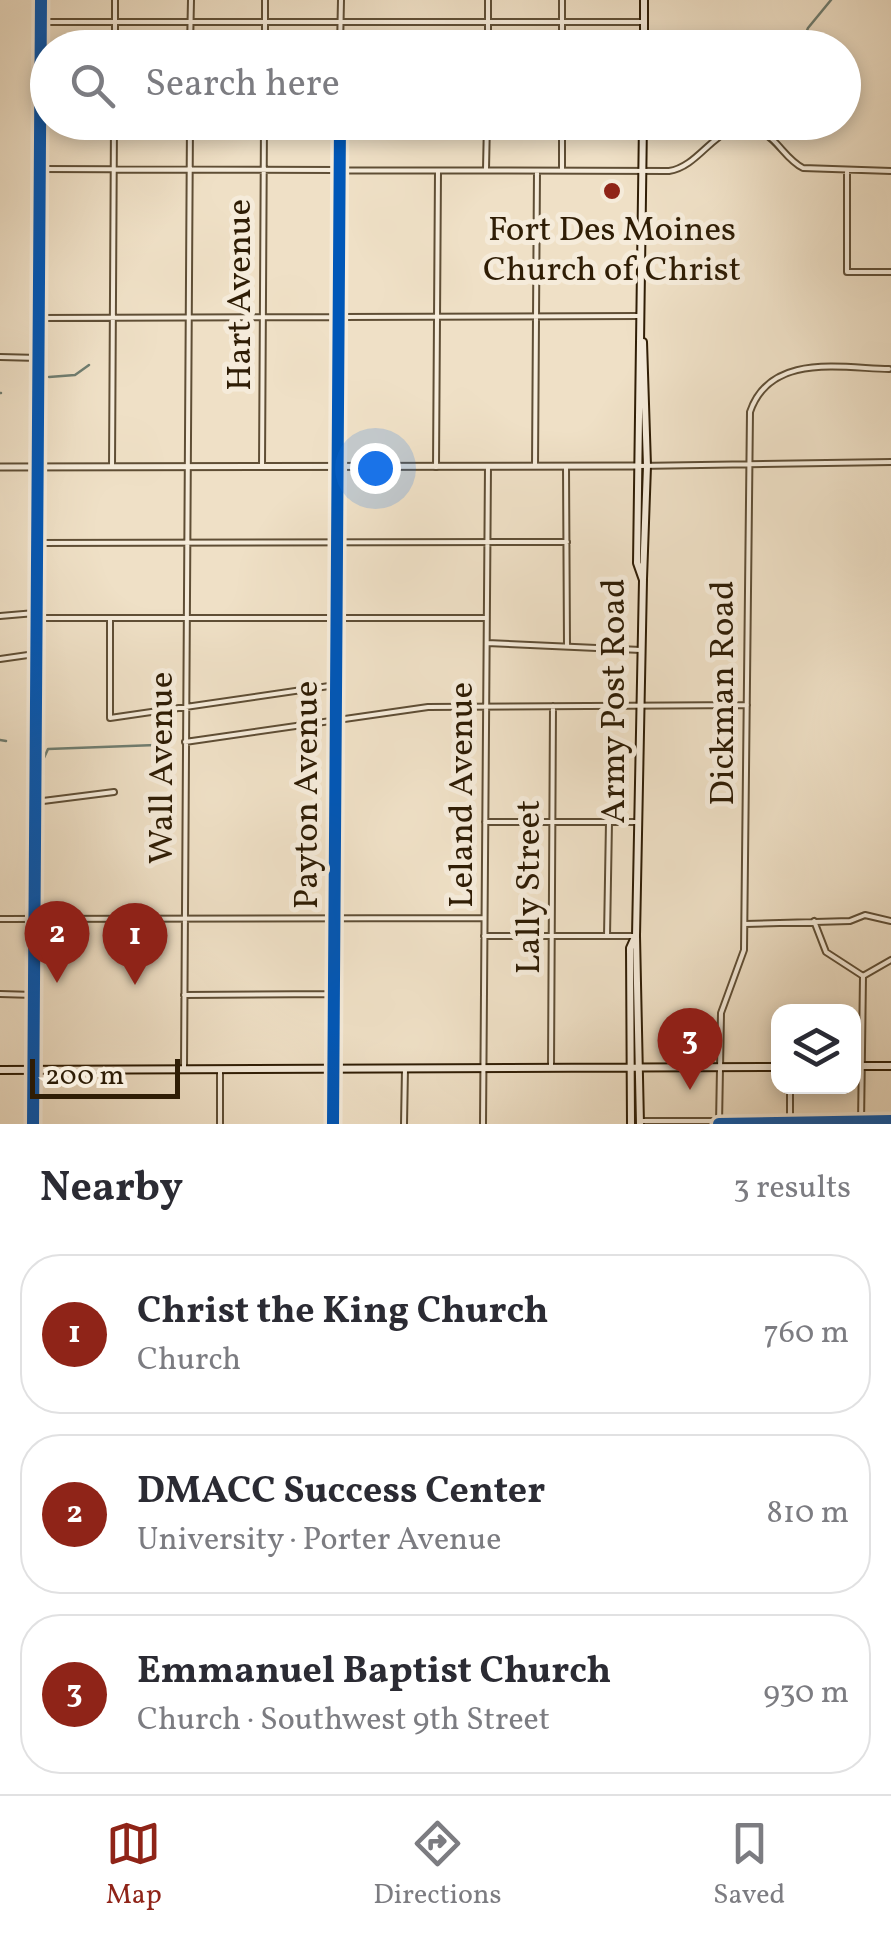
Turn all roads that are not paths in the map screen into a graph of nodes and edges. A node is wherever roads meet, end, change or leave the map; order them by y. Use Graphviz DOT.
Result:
graph roads {
  1 [pos="41,0"];
  2 [pos="115,0"];
  3 [pos="191,0"];
  4 [pos="265,0"];
  5 [pos="340,0"];
  6 [pos="488,0"];
  7 [pos="562,0"];
  8 [pos="644,0"];
  9 [pos="41,22"];
  10 [pos="115,22"];
  11 [pos="190,22"];
  12 [pos="265,22"];
  13 [pos="340,22"];
  14 [pos="488,22"];
  15 [pos="562,22"];
  16 [pos="644,22"];
  17 [pos="41,30"];
  18 [pos="115,30"];
  19 [pos="190,30"];
  20 [pos="265,30"];
  21 [pos="340,30"];
  22 [pos="488,30"];
  23 [pos="562,30"];
  24 [pos="644,30"];
  25 [pos="40,140"];
  26 [pos="114,140"];
  27 [pos="190,140"];
  28 [pos="264,140"];
  29 [pos="340,140"];
  30 [pos="487,140"];
  31 [pos="562,140"];
  32 [pos="643,140"];
  33 [pos="715,140"];
  34 [pos="772,140"];
  35 [pos="114,169"];
  36 [pos="189,169"];
  37 [pos="264,169"];
  38 [pos="339,169"];
  39 [pos="438,169"];
  40 [pos="486,169"];
  41 [pos="537,169"];
  42 [pos="562,169"];
  43 [pos="40,170"];
  44 [pos="643,170"];
  45 [pos="847,171"];
  46 [pos="891,171"];
  47 [pos="891,272"];
  48 [pos="536,315"];
  49 [pos="437,316"];
  50 [pos="642,316"];
  51 [pos="338,317"];
  52 [pos="39,318"];
  53 [pos="113,318"];
  54 [pos="188,318"];
  55 [pos="263,318"];
  56 [pos="0,358"];
  57 [pos="39,358"];
  58 [pos="889,368"];
  59 [pos="891,462"];
  60 [pos="748,463"];
  61 [pos="436,466"];
  62 [pos="488,466"];
  63 [pos="534,466"];
  64 [pos="566,466"];
  65 [pos="642,466"];
  66 [pos="0,467"];
  67 [pos="37,467"];
  68 [pos="112,467"];
  69 [pos="187,467"];
  70 [pos="262,467"];
  71 [pos="337,467"];
  72 [pos="337,542"];
  73 [pos="487,542"];
  74 [pos="566,542"];
  75 [pos="36,543"];
  76 [pos="186,543"];
  77 [pos="36,615"];
  78 [pos="0,616"];
  79 [pos="110,618"];
  80 [pos="186,618"];
  81 [pos="336,618"];
  82 [pos="487,618"];
  83 [pos="486,643"];
  84 [pos="566,646"];
  85 [pos="641,650"];
  86 [pos="35,654"];
  87 [pos="0,659"];
  88 [pos="336,685"];
  89 [pos="747,705"];
  90 [pos="486,706"];
  91 [pos="553,706"];
  92 [pos="638,706"];
  93 [pos="186,707"];
  94 [pos="336,720"];
  95 [pos="185,742"];
  96 [pos="114,792"];
  97 [pos="35,802"];
  98 [pos="485,822"];
  99 [pos="552,822"];
  100 [pos="609,822"];
  101 [pos="638,822"];
  102 [pos="334,918"];
  103 [pos="484,918"];
  104 [pos="184,919"];
  105 [pos="0,920"];
  106 [pos="34,920"];
  107 [pos="814,921"];
  108 [pos="891,921"];
  109 [pos="745,924"];
  110 [pos="484,936"];
  111 [pos="552,936"];
  112 [pos="607,936"];
  113 [pos="636,936"];
  114 [pos="891,960"];
  115 [pos="864,976"];
  116 [pos="0,994"];
  117 [pos="34,994"];
  118 [pos="334,994"];
  119 [pos="184,995"];
  120 [pos="861,1021"];
  121 [pos="861,1066"];
  122 [pos="891,1066"];
  123 [pos="720,1067"];
  124 [pos="771,1067"];
  125 [pos="483,1068"];
  126 [pos="551,1068"];
  127 [pos="636,1068"];
  128 [pos="405,1069"];
  129 [pos="0,1070"];
  130 [pos="33,1070"];
  131 [pos="184,1070"];
  132 [pos="220,1070"];
  133 [pos="333,1070"];
  134 [pos="790,1094"];
  135 [pos="860,1094"];
  136 [pos="891,1121"];
  137 [pos="790,1122"];
  138 [pos="861,1122"];
  139 [pos="640,1123"];
  140 [pos="719,1123"];
  141 [pos="33,1124"];
  142 [pos="220,1124"];
  143 [pos="333,1124"];
  144 [pos="404,1124"];
  145 [pos="483,1124"];
  146 [pos="631,1124"];
  1 -- 9 [label="street"];
  2 -- 10 [label="street"];
  3 -- 11 [label="street"];
  4 -- 12 [label="street"];
  5 -- 13 [label="street"];
  6 -- 14 [label="street"];
  7 -- 15 [label="street"];
  8 -- 16 [label="main road"];
  9 -- 10 [label="street"];
  9 -- 17 [label="street"];
  10 -- 11 [label="street"];
  10 -- 18 [label="street"];
  11 -- 12 [label="street"];
  11 -- 19 [label="street"];
  12 -- 13 [label="street"];
  12 -- 20 [label="street"];
  13 -- 14 [label="street"];
  13 -- 21 [label="street"];
  14 -- 15 [label="street"];
  14 -- 22 [label="street"];
  15 -- 16 [label="street"];
  15 -- 23 [label="street"];
  16 -- 24 [label="main road"];
  25 -- 43 [label="street"];
  26 -- 35 [label="street"];
  27 -- 36 [label="street, Wall Avenue"];
  28 -- 37 [label="street, Hart Avenue"];
  29 -- 38 [label="street, Payton Avenue"];
  30 -- 40 [label="street"];
  31 -- 42 [label="street"];
  32 -- 44 [label="main road, Army Post Road"];
  33 -- 44 [label="street"];
  34 -- 45 [label="street"];
  35 -- 36 [label="street"];
  35 -- 43 [label="street"];
  35 -- 53 [label="street"];
  36 -- 37 [label="street"];
  36 -- 54 [label="street, Wall Avenue"];
  37 -- 38 [label="street"];
  37 -- 55 [label="street, Hart Avenue"];
  38 -- 39 [label="street"];
  38 -- 51 [label="street, Payton Avenue"];
  39 -- 40 [label="street"];
  39 -- 49 [label="street"];
  40 -- 41 [label="street"];
  41 -- 42 [label="street"];
  41 -- 48 [label="street"];
  42 -- 44 [label="street"];
  43 -- 52 [label="street"];
  44 -- 50 [label="main road, Army Post Road"];
  45 -- 46 [label="street"];
  45 -- 47 [label="street"];
  48 -- 49 [label="street"];
  48 -- 50 [label="street"];
  48 -- 63 [label="street"];
  49 -- 51 [label="street"];
  49 -- 61 [label="street"];
  50 -- 65 [label="main road, Army Post Road"];
  51 -- 55 [label="street"];
  51 -- 71 [label="street, Payton Avenue"];
  52 -- 53 [label="street"];
  52 -- 57 [label="street"];
  53 -- 54 [label="street"];
  53 -- 68 [label="street"];
  54 -- 55 [label="street"];
  54 -- 69 [label="street, Wall Avenue"];
  55 -- 70 [label="street, Hart Avenue"];
  56 -- 57 [label="street"];
  57 -- 67 [label="street"];
  58 -- 60 [label="street, Dickman Road"];
  59 -- 60 [label="street"];
  60 -- 65 [label="street"];
  60 -- 89 [label="street, Dickman Road"];
  61 -- 62 [label="street"];
  61 -- 71 [label="street"];
  62 -- 63 [label="street"];
  62 -- 73 [label="street, Leland Avenue"];
  63 -- 64 [label="street"];
  64 -- 65 [label="street"];
  64 -- 74 [label="street"];
  65 -- 85 [label="main road, Army Post Road"];
  66 -- 67 [label="street"];
  67 -- 68 [label="street"];
  67 -- 75 [label="street"];
  68 -- 69 [label="street"];
  69 -- 70 [label="street"];
  69 -- 76 [label="street, Wall Avenue"];
  70 -- 71 [label="street"];
  71 -- 72 [label="street, Payton Avenue"];
  72 -- 73 [label="street"];
  72 -- 76 [label="street"];
  72 -- 81 [label="street, Payton Avenue"];
  73 -- 74 [label="street"];
  73 -- 82 [label="street, Leland Avenue"];
  74 -- 84 [label="street"];
  75 -- 76 [label="street"];
  75 -- 77 [label="street"];
  76 -- 80 [label="street, Wall Avenue"];
  77 -- 78 [label="street"];
  77 -- 79 [label="street"];
  77 -- 86 [label="street"];
  79 -- 80 [label="street"];
  79 -- 93 [label="street"];
  80 -- 81 [label="street"];
  80 -- 93 [label="street, Wall Avenue"];
  81 -- 82 [label="street"];
  81 -- 88 [label="street, Payton Avenue"];
  82 -- 83 [label="street, Leland Avenue"];
  83 -- 84 [label="street"];
  83 -- 90 [label="street, Leland Avenue"];
  84 -- 85 [label="street"];
  85 -- 92 [label="main road, Army Post Road"];
  86 -- 87 [label="street"];
  86 -- 97 [label="street"];
  88 -- 93 [label="street"];
  88 -- 94 [label="street, Payton Avenue"];
  89 -- 92 [label="street"];
  89 -- 109 [label="street, Dickman Road"];
  90 -- 91 [label="street"];
  90 -- 94 [label="street"];
  90 -- 98 [label="street, Leland Avenue"];
  91 -- 92 [label="street"];
  91 -- 99 [label="street, Lally Street"];
  92 -- 101 [label="main road, Army Post Road"];
  93 -- 95 [label="street, Wall Avenue"];
  94 -- 95 [label="street"];
  94 -- 102 [label="street, Payton Avenue"];
  95 -- 104 [label="street, Wall Avenue"];
  96 -- 97 [label="street"];
  97 -- 106 [label="street"];
  98 -- 99 [label="street"];
  98 -- 103 [label="street, Leland Avenue"];
  99 -- 100 [label="street"];
  99 -- 111 [label="street, Lally Street"];
  100 -- 101 [label="street"];
  100 -- 112 [label="street"];
  101 -- 113 [label="main road, Army Post Road"];
  102 -- 103 [label="street"];
  102 -- 104 [label="street"];
  102 -- 118 [label="street, Payton Avenue"];
  103 -- 110 [label="street, Leland Avenue"];
  104 -- 106 [label="street"];
  104 -- 119 [label="street, Wall Avenue"];
  105 -- 106 [label="street"];
  106 -- 117 [label="street"];
  107 -- 108 [label="street"];
  107 -- 109 [label="street"];
  107 -- 115 [label="street"];
  109 -- 123 [label="street, Dickman Road"];
  110 -- 111 [label="street"];
  110 -- 125 [label="street, Leland Avenue"];
  111 -- 112 [label="street"];
  111 -- 126 [label="street, Lally Street"];
  112 -- 113 [label="street"];
  113 -- 127 [label="main road, Army Post Road"];
  114 -- 115 [label="street"];
  115 -- 120 [label="street"];
  116 -- 117 [label="street"];
  117 -- 130 [label="street"];
  118 -- 119 [label="street"];
  118 -- 133 [label="street, Payton Avenue"];
  119 -- 131 [label="street, Wall Avenue"];
  121 -- 122 [label="main road"];
  123 -- 124 [label="main road"];
  123 -- 127 [label="main road"];
  123 -- 140 [label="street, Dickman Road"];
  125 -- 126 [label="main road"];
  125 -- 128 [label="main road"];
  125 -- 145 [label="street, Leland Avenue"];
  126 -- 127 [label="main road"];
  127 -- 139 [label="main road, Army Post Road"];
  127 -- 146 [label="main road, Army Post Road"];
  128 -- 133 [label="main road"];
  128 -- 144 [label="street"];
  129 -- 130 [label="main road"];
  130 -- 131 [label="main road"];
  130 -- 141 [label="street"];
  131 -- 132 [label="main road"];
  132 -- 133 [label="main road"];
  132 -- 142 [label="street"];
  133 -- 143 [label="street, Payton Avenue"];
  134 -- 137 [label="street"];
  135 -- 138 [label="street"];
  136 -- 138 [label="street"];
  137 -- 138 [label="street"];
  137 -- 140 [label="street"];
  139 -- 140 [label="street"];
}
